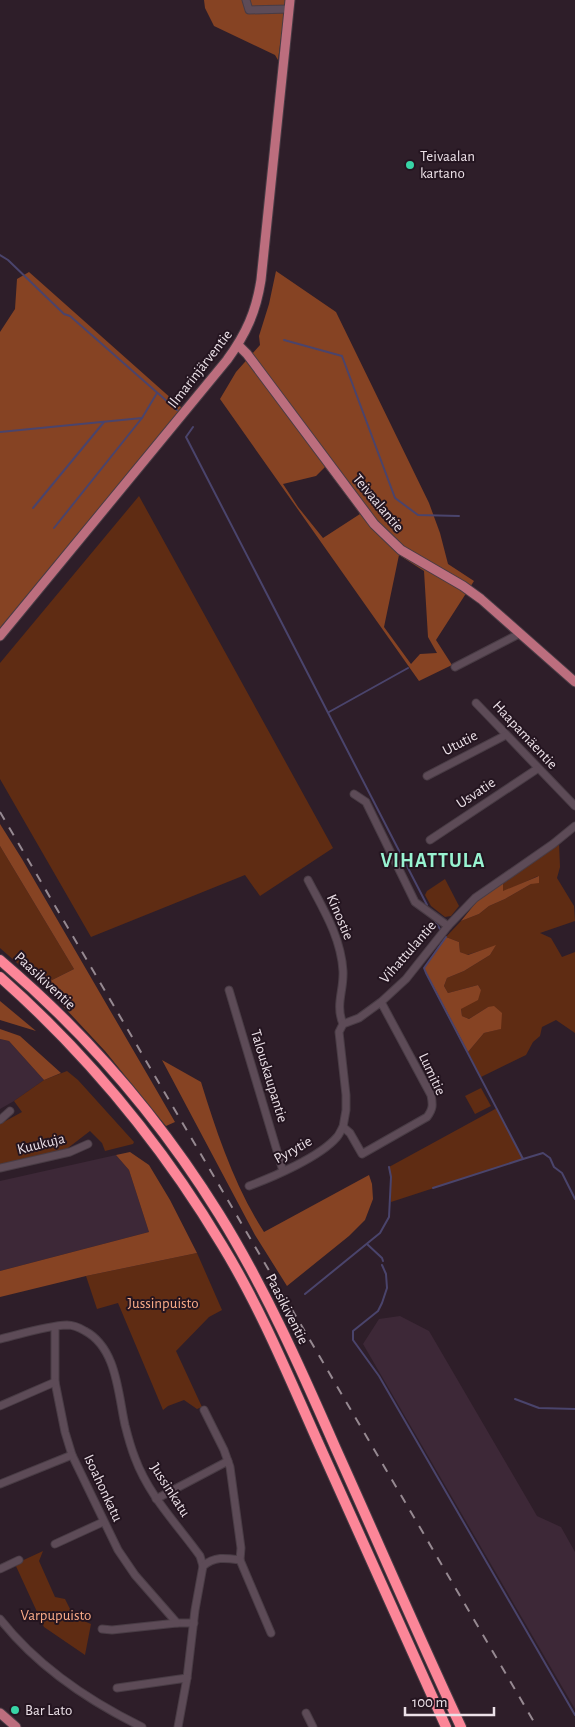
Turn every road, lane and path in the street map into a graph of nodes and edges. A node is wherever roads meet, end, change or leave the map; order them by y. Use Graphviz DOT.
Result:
graph roads {
  1 [pos="246,0"];
  2 [pos="290,4"];
  3 [pos="238,345"];
  4 [pos="520,634"];
  5 [pos="0,636"];
  6 [pos="455,667"];
  7 [pos="575,682"];
  8 [pos="476,703"];
  9 [pos="506,735"];
  10 [pos="537,769"];
  11 [pos="427,776"];
  12 [pos="354,794"];
  13 [pos="575,806"];
  14 [pos="575,826"];
  15 [pos="430,840"];
  16 [pos="308,880"];
  17 [pos="448,926"];
  18 [pos="0,960"];
  19 [pos="0,977"];
  20 [pos="229,990"];
  21 [pos="381,1002"];
  22 [pos="343,1024"];
  23 [pos="10,1112"];
  24 [pos="0,1120"];
  25 [pos="343,1127"];
  26 [pos="88,1144"];
  27 [pos="0,1168"];
  28 [pos="284,1171"];
  29 [pos="249,1186"];
  30 [pos="55,1327"];
  31 [pos="0,1339"];
  32 [pos="55,1382"];
  33 [pos="0,1406"];
  34 [pos="204,1410"];
  35 [pos="72,1455"];
  36 [pos="228,1462"];
  37 [pos="0,1484"];
  38 [pos="156,1499"];
  39 [pos="103,1522"];
  40 [pos="55,1544"];
  41 [pos="19,1560"];
  42 [pos="240,1560"];
  43 [pos="203,1566"];
  44 [pos="0,1569"];
  45 [pos="0,1619"];
  46 [pos="177,1623"];
  47 [pos="194,1623"];
  48 [pos="102,1629"];
  49 [pos="271,1633"];
  50 [pos="187,1678"];
  51 [pos="117,1688"];
  52 [pos="0,1713"];
  53 [pos="306,1713"];
  54 [pos="14,1726"];
  55 [pos="142,1727"];
  56 [pos="178,1727"];
  57 [pos="313,1727"];
  58 [pos="446,1727"];
  59 [pos="462,1727"];
  1 -- 2 [label="street"];
  2 -- 3 [label="main road, Ilmarinjärventie"];
  3 -- 4 [label="main road, Teivaalantie"];
  3 -- 5 [label="main road, Ilmarinjärventie"];
  4 -- 6 [label="street"];
  4 -- 7 [label="main road, Teivaalantie"];
  8 -- 9 [label="street, Haapamäentie"];
  9 -- 10 [label="street, Haapamäentie"];
  9 -- 11 [label="street, Ututie"];
  10 -- 13 [label="street, Haapamäentie"];
  10 -- 15 [label="street, Usvatie"];
  12 -- 17 [label="street"];
  14 -- 17 [label="street, Vihattulantie"];
  16 -- 22 [label="street, Kinostie"];
  17 -- 21 [label="street, Vihattulantie"];
  18 -- 59 [label="highway, Paasikiventie"];
  19 -- 58 [label="highway, Paasikiventie"];
  20 -- 28 [label="street, Talouskaupantie"];
  21 -- 22 [label="street, Vihattulantie"];
  21 -- 25 [label="street, Lumitie"];
  22 -- 25 [label="street"];
  23 -- 24 [label="street"];
  25 -- 28 [label="street, Pyrytie"];
  26 -- 27 [label="street, Kuukuja"];
  28 -- 29 [label="street, Pyrytie"];
  30 -- 31 [label="street, Jussinkatu"];
  30 -- 32 [label="street, Isoahonkatu"];
  30 -- 38 [label="street, Jussinkatu"];
  32 -- 33 [label="street"];
  32 -- 35 [label="street, Isoahonkatu"];
  34 -- 36 [label="street"];
  35 -- 37 [label="street"];
  35 -- 39 [label="street, Isoahonkatu"];
  36 -- 38 [label="street"];
  36 -- 42 [label="street"];
  38 -- 43 [label="street, Jussinkatu"];
  39 -- 40 [label="street"];
  39 -- 46 [label="street, Isoahonkatu"];
  41 -- 44 [label="street"];
  42 -- 43 [label="street"];
  42 -- 49 [label="street"];
  43 -- 47 [label="street"];
  45 -- 55 [label="street"];
  46 -- 47 [label="street"];
  46 -- 48 [label="street"];
  47 -- 50 [label="street"];
  50 -- 51 [label="street"];
  50 -- 56 [label="street"];
  52 -- 54 [label="main road"];
  53 -- 57 [label="street"];
}
